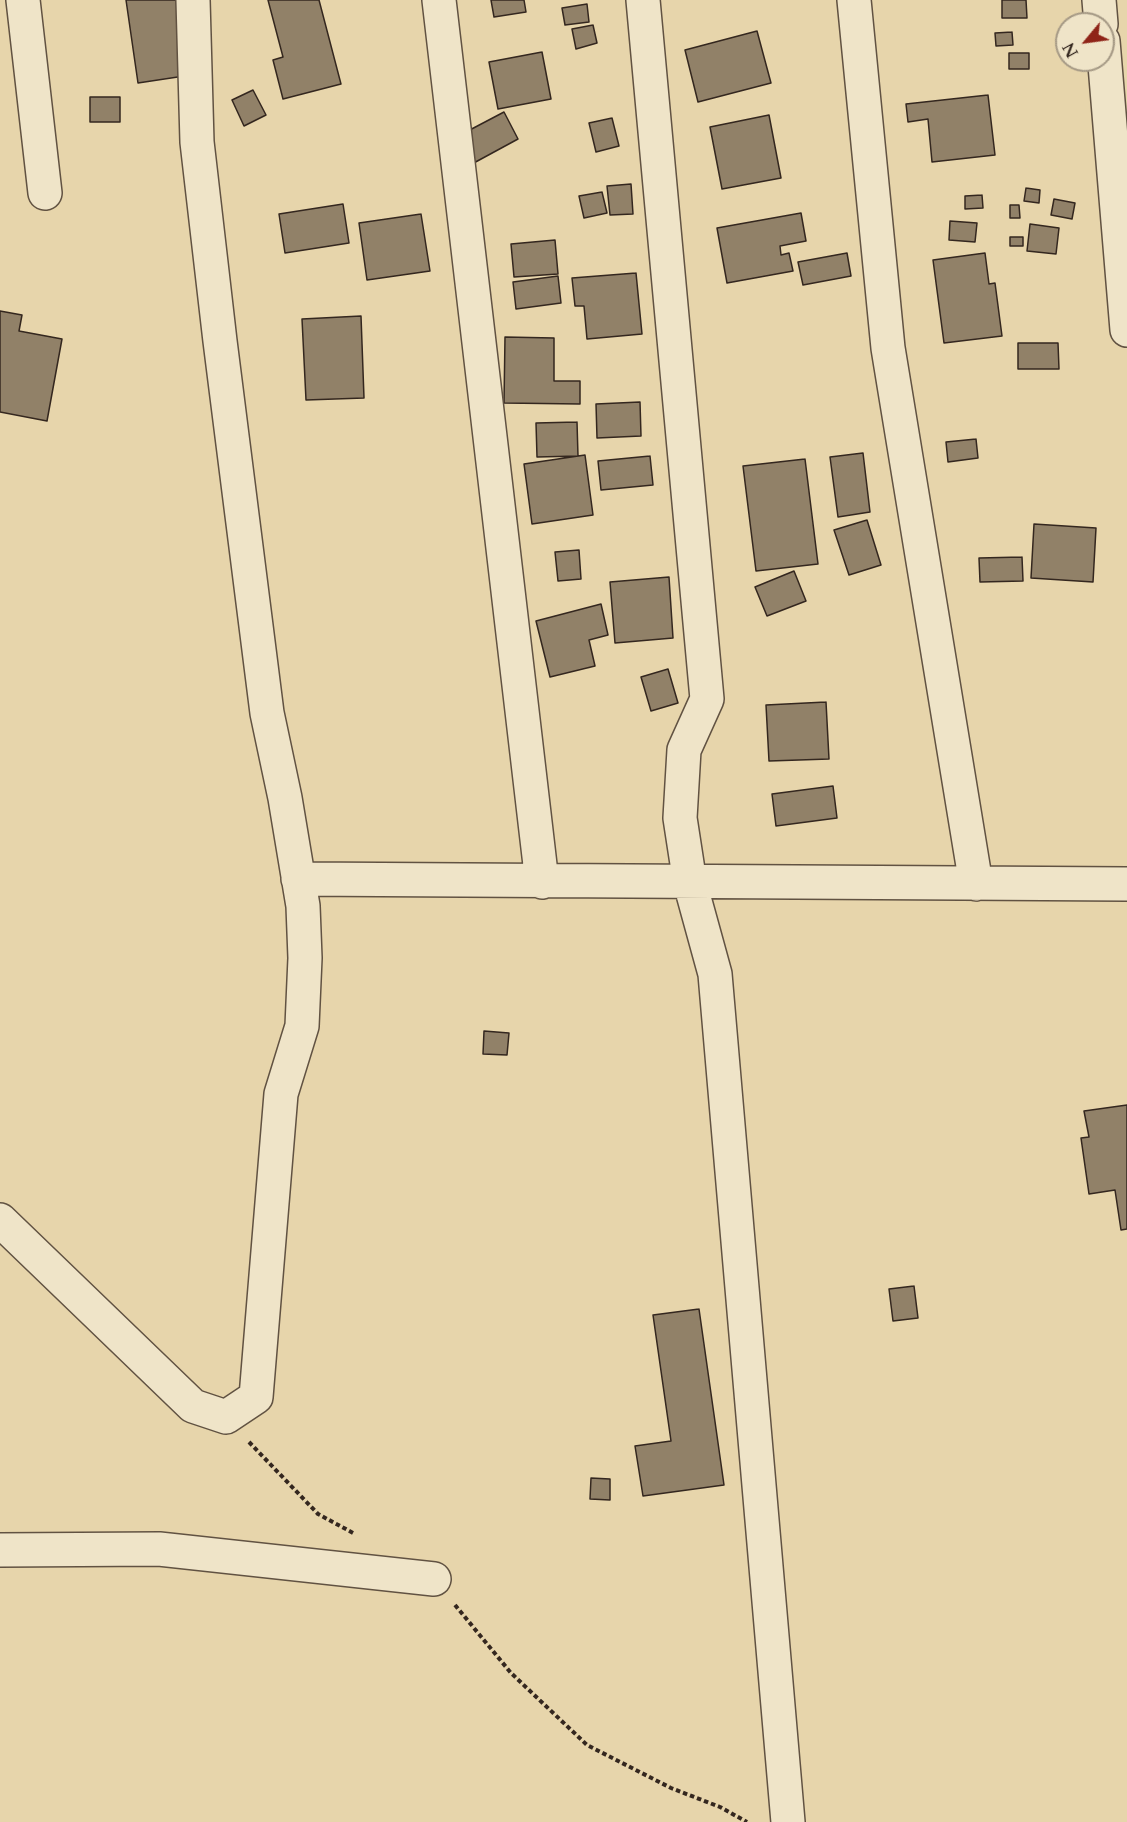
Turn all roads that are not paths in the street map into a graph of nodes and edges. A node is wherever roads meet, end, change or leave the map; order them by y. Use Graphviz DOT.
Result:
graph roads {
  1 [pos="23,0"];
  2 [pos="193,0"];
  3 [pos="439,0"];
  4 [pos="643,0"];
  5 [pos="854,0"];
  6 [pos="1106,72"];
  7 [pos="45,194"];
  8 [pos="1127,330"];
  9 [pos="298,879"];
  10 [pos="542,882"];
  11 [pos="690,883"];
  12 [pos="976,884"];
  13 [pos="1127,884"];
  14 [pos="0,1220"];
  15 [pos="0,1550"];
  16 [pos="434,1579"];
  17 [pos="788,1822"];
  1 -- 7 [label="street"];
  2 -- 9 [label="street"];
  3 -- 10 [label="street"];
  4 -- 11 [label="street"];
  5 -- 12 [label="street"];
  6 -- 8 [label="street"];
  9 -- 10 [label="street"];
  9 -- 14 [label="street"];
  10 -- 11 [label="street"];
  11 -- 12 [label="street"];
  11 -- 17 [label="street"];
  12 -- 13 [label="street"];
  15 -- 16 [label="street"];
}
